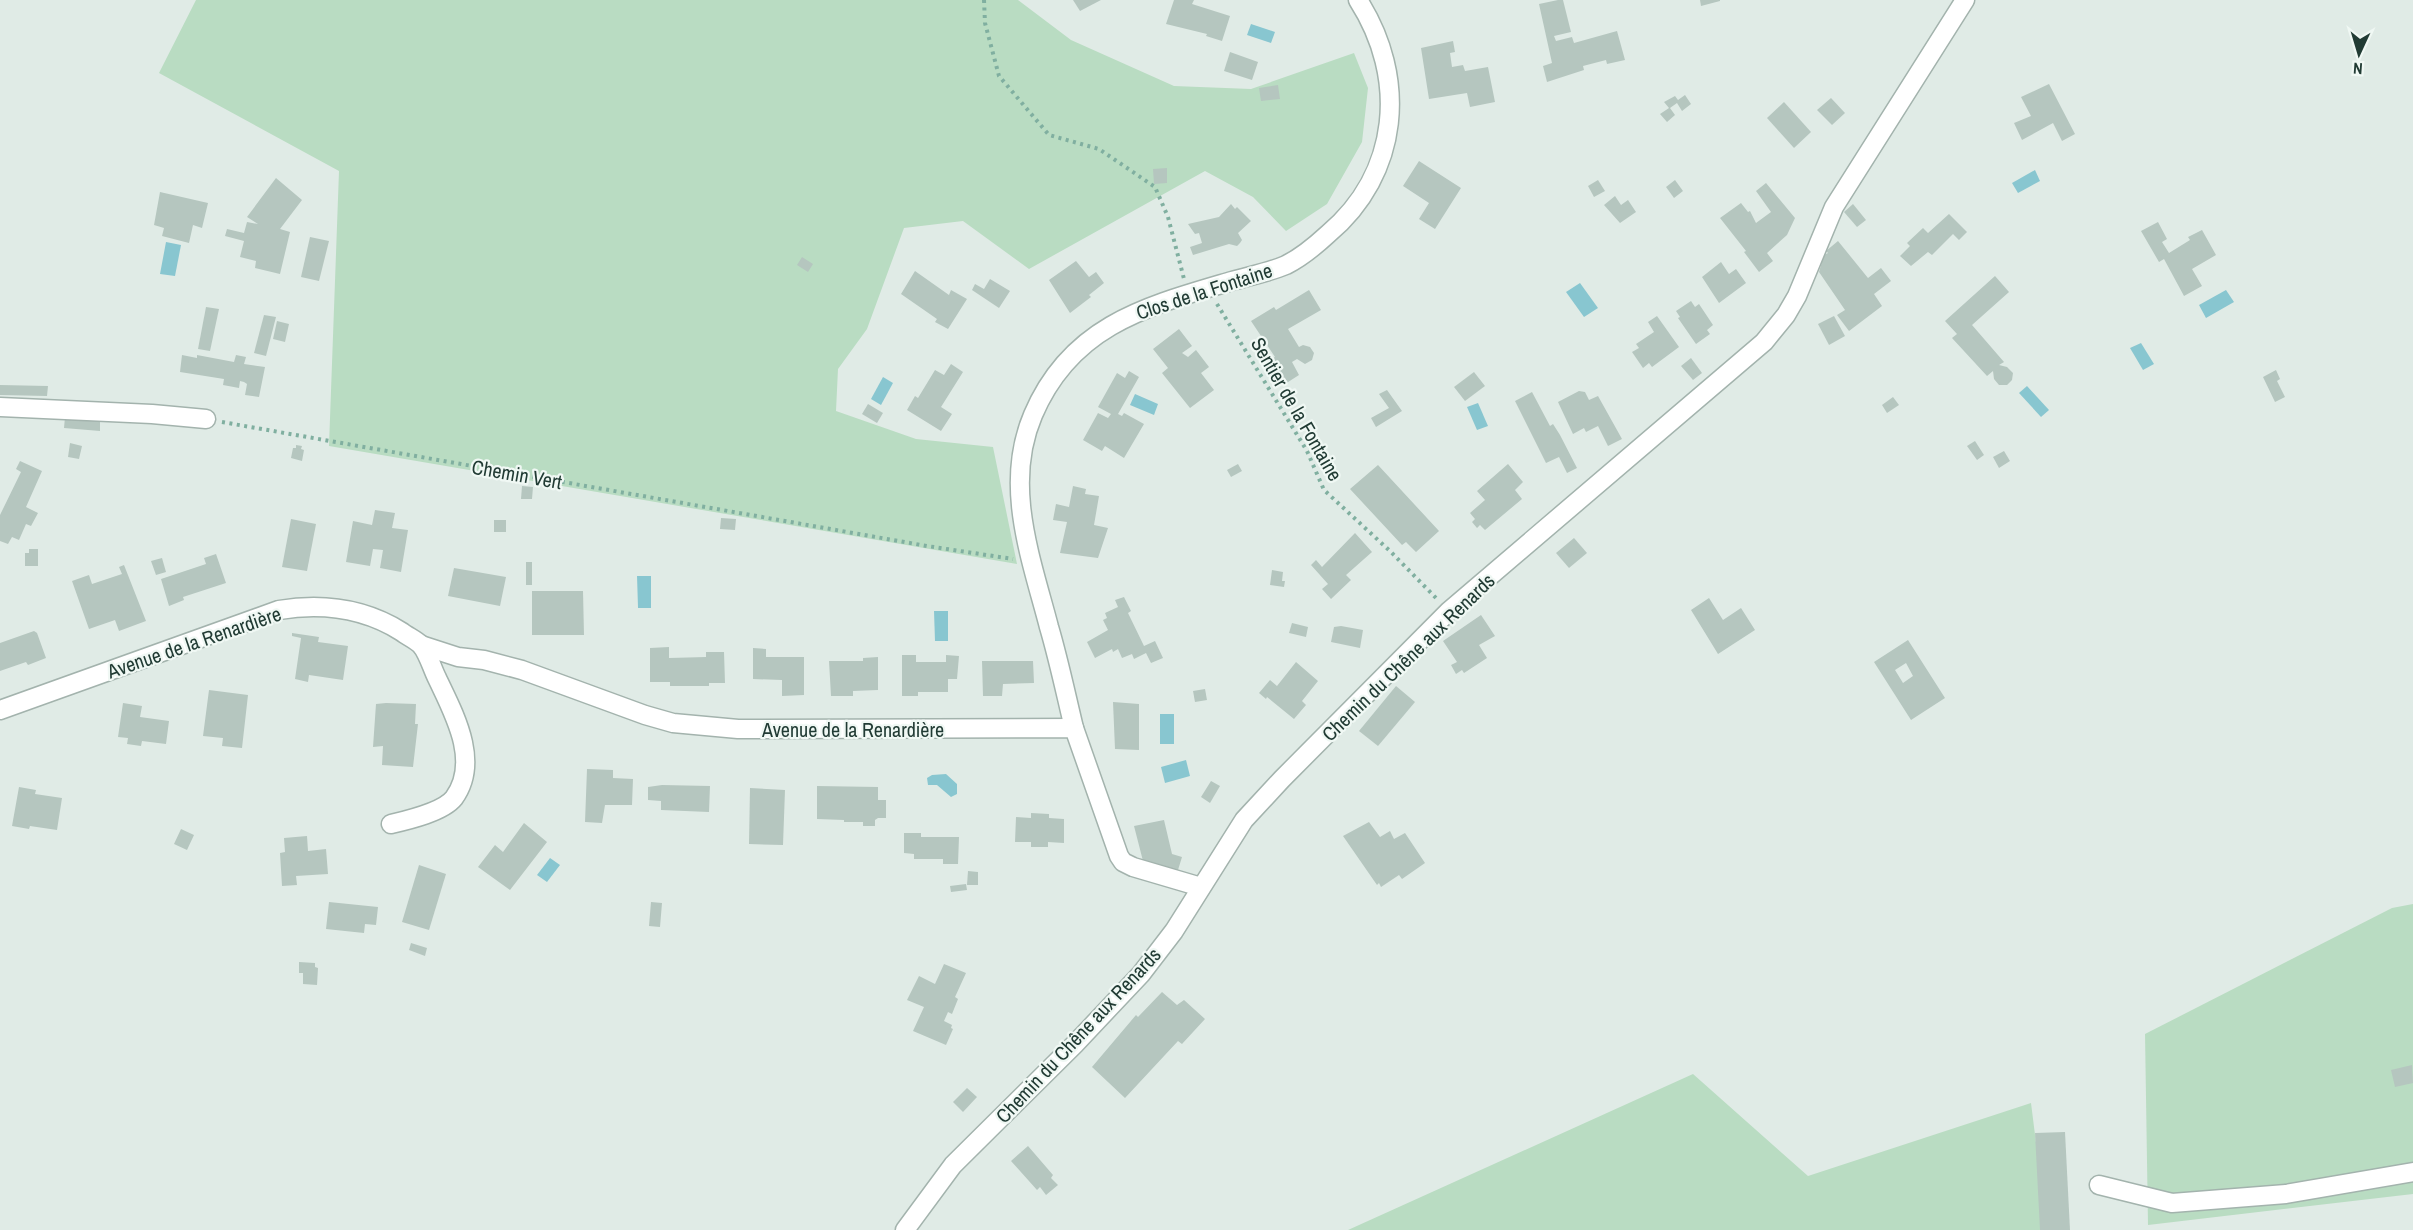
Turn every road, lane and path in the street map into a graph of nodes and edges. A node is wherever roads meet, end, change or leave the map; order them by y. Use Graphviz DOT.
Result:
graph roads {
  1 [pos="984,0"];
  2 [pos="1358,0"];
  3 [pos="1965,0"];
  4 [pos="1207,288"];
  5 [pos="1188,293"];
  6 [pos="0,407"];
  7 [pos="206,419"];
  8 [pos="1032,562"];
  9 [pos="1449,611"];
  10 [pos="421,645"];
  11 [pos="0,710"];
  12 [pos="1074,728"];
  13 [pos="391,824"];
  14 [pos="1201,887"];
  15 [pos="2413,1172"];
  16 [pos="2099,1185"];
  17 [pos="905,1230"];
  1 -- 5 [label="path"];
  2 -- 4 [label="street, Clos de la Fontaine"];
  3 -- 9 [label="street, Chemin du Chêne aux Renards"];
  4 -- 5 [label="street, Clos de la Fontaine"];
  4 -- 9 [label="path, Sentier de la Fontaine"];
  5 -- 8 [label="street, Clos de la Fontaine"];
  6 -- 7 [label="street"];
  7 -- 8 [label="path, Chemin Vert"];
  8 -- 12 [label="street, Clos de la Fontaine"];
  9 -- 14 [label="street, Chemin du Chêne aux Renards"];
  10 -- 11 [label="street, Avenue de la Renardière"];
  10 -- 12 [label="street, Avenue de la Renardière"];
  10 -- 13 [label="street"];
  12 -- 14 [label="street"];
  14 -- 17 [label="street, Chemin du Chêne aux Renards"];
  15 -- 16 [label="street"];
}
